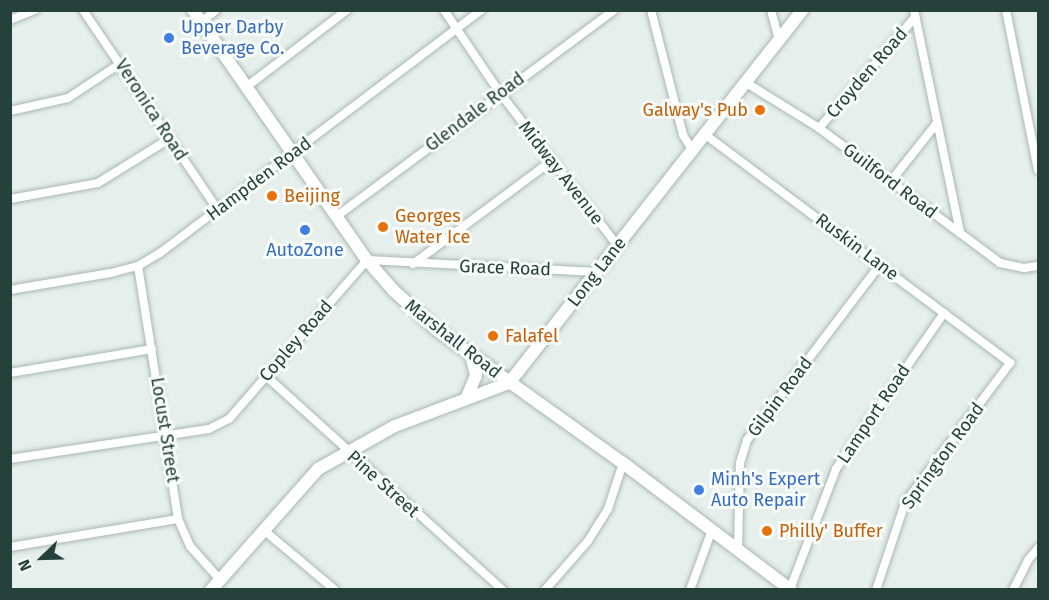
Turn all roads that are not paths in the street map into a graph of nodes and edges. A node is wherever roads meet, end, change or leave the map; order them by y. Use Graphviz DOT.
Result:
graph roads {
  1 [pos="35,10"];
  2 [pos="83,10"];
  3 [pos="193,10"];
  4 [pos="216,10"];
  5 [pos="347,10"];
  6 [pos="444,10"];
  7 [pos="481,10"];
  8 [pos="614,10"];
  9 [pos="651,10"];
  10 [pos="771,10"];
  11 [pos="802,10"];
  12 [pos="1006,10"];
  13 [pos="914,14"];
  14 [pos="10,20"];
  15 [pos="200,22"];
  16 [pos="457,28"];
  17 [pos="778,40"];
  18 [pos="121,63"];
  19 [pos="745,82"];
  20 [pos="245,88"];
  21 [pos="500,93"];
  22 [pos="10,111"];
  23 [pos="937,123"];
  24 [pos="819,128"];
  25 [pos="703,133"];
  26 [pos="169,139"];
  27 [pos="691,148"];
  28 [pos="292,153"];
  29 [pos="551,160"];
  30 [pos="1038,170"];
  31 [pos="891,181"];
  32 [pos="10,199"];
  33 [pos="218,210"];
  34 [pos="337,216"];
  35 [pos="960,233"];
  36 [pos="618,246"];
  37 [pos="367,260"];
  38 [pos="413,264"];
  39 [pos="880,265"];
  40 [pos="138,266"];
  41 [pos="1038,266"];
  42 [pos="598,272"];
  43 [pos="10,290"];
  44 [pos="944,313"];
  45 [pos="152,349"];
  46 [pos="471,355"];
  47 [pos="1011,363"];
  48 [pos="10,373"];
  49 [pos="266,376"];
  50 [pos="509,383"];
  51 [pos="466,399"];
  52 [pos="167,435"];
  53 [pos="348,452"];
  54 [pos="10,459"];
  55 [pos="623,463"];
  56 [pos="178,519"];
  57 [pos="712,530"];
  58 [pos="266,532"];
  59 [pos="10,547"];
  60 [pos="1038,548"];
  61 [pos="738,549"];
  62 [pos="221,581"];
  63 [pos="791,589"];
  64 [pos="212,590"];
  65 [pos="335,590"];
  66 [pos="503,590"];
  67 [pos="545,590"];
  68 [pos="690,590"];
  69 [pos="876,590"];
  70 [pos="1013,590"];
  1 -- 14 [label="street"];
  2 -- 18 [label="street, Veronica Road"];
  3 -- 15 [label="main road, Marshall Road"];
  4 -- 15 [label="street"];
  5 -- 20 [label="street"];
  6 -- 16 [label="street, Midway Avenue"];
  7 -- 16 [label="street, Hampden Road"];
  8 -- 21 [label="street, Glendale Road"];
  9 -- 27 [label="street"];
  10 -- 17 [label="street"];
  11 -- 17 [label="main road, Long Lane"];
  12 -- 30 [label="street"];
  13 -- 23 [label="street"];
  13 -- 24 [label="street, Croyden Road"];
  15 -- 20 [label="main road, Marshall Road"];
  16 -- 21 [label="street, Midway Avenue"];
  16 -- 28 [label="street, Hampden Road"];
  17 -- 19 [label="main road, Long Lane"];
  18 -- 22 [label="street"];
  18 -- 26 [label="street, Veronica Road"];
  19 -- 24 [label="street, Guilford Road"];
  19 -- 25 [label="main road, Long Lane"];
  20 -- 28 [label="main road, Marshall Road"];
  21 -- 29 [label="street, Midway Avenue"];
  21 -- 34 [label="street, Glendale Road"];
  23 -- 31 [label="street"];
  23 -- 35 [label="street"];
  24 -- 31 [label="street, Guilford Road"];
  25 -- 27 [label="main road, Long Lane"];
  25 -- 39 [label="street, Ruskin Lane"];
  26 -- 32 [label="street"];
  26 -- 33 [label="street, Veronica Road"];
  27 -- 36 [label="main road, Long Lane"];
  28 -- 33 [label="street, Hampden Road"];
  28 -- 34 [label="main road, Marshall Road"];
  29 -- 36 [label="street, Midway Avenue"];
  29 -- 38 [label="street"];
  31 -- 35 [label="street, Guilford Road"];
  33 -- 40 [label="street, Hampden Road"];
  34 -- 37 [label="main road, Marshall Road"];
  35 -- 41 [label="street, Guilford Road"];
  36 -- 42 [label="main road, Long Lane"];
  37 -- 38 [label="street"];
  37 -- 46 [label="main road, Marshall Road"];
  37 -- 49 [label="street, Copley Road"];
  38 -- 42 [label="street, Grace Road"];
  39 -- 44 [label="street, Ruskin Lane"];
  39 -- 61 [label="street, Gilpin Road"];
  40 -- 43 [label="street, Hampden Road"];
  40 -- 45 [label="street, Locust Street"];
  42 -- 50 [label="main road, Long Lane"];
  44 -- 47 [label="street, Ruskin Lane"];
  44 -- 63 [label="street, Lamport Road"];
  45 -- 48 [label="street"];
  45 -- 52 [label="street, Locust Street"];
  46 -- 50 [label="main road, Marshall Road"];
  46 -- 51 [label="main road"];
  47 -- 69 [label="street, Springton Road"];
  49 -- 52 [label="street, Copley Road"];
  49 -- 53 [label="street, Pine Street"];
  50 -- 51 [label="main road"];
  50 -- 55 [label="main road, Marshall Road"];
  51 -- 53 [label="main road"];
  52 -- 54 [label="street, Copley Road"];
  52 -- 56 [label="street, Locust Street"];
  53 -- 58 [label="main road"];
  53 -- 66 [label="street, Pine Street"];
  55 -- 57 [label="main road, Marshall Road"];
  55 -- 67 [label="street"];
  56 -- 59 [label="street"];
  56 -- 62 [label="street, Locust Street"];
  57 -- 61 [label="main road, Marshall Road"];
  57 -- 68 [label="street"];
  58 -- 62 [label="main road"];
  58 -- 65 [label="street"];
  60 -- 70 [label="street"];
  61 -- 63 [label="main road, Marshall Road"];
  62 -- 64 [label="main road"];
}
